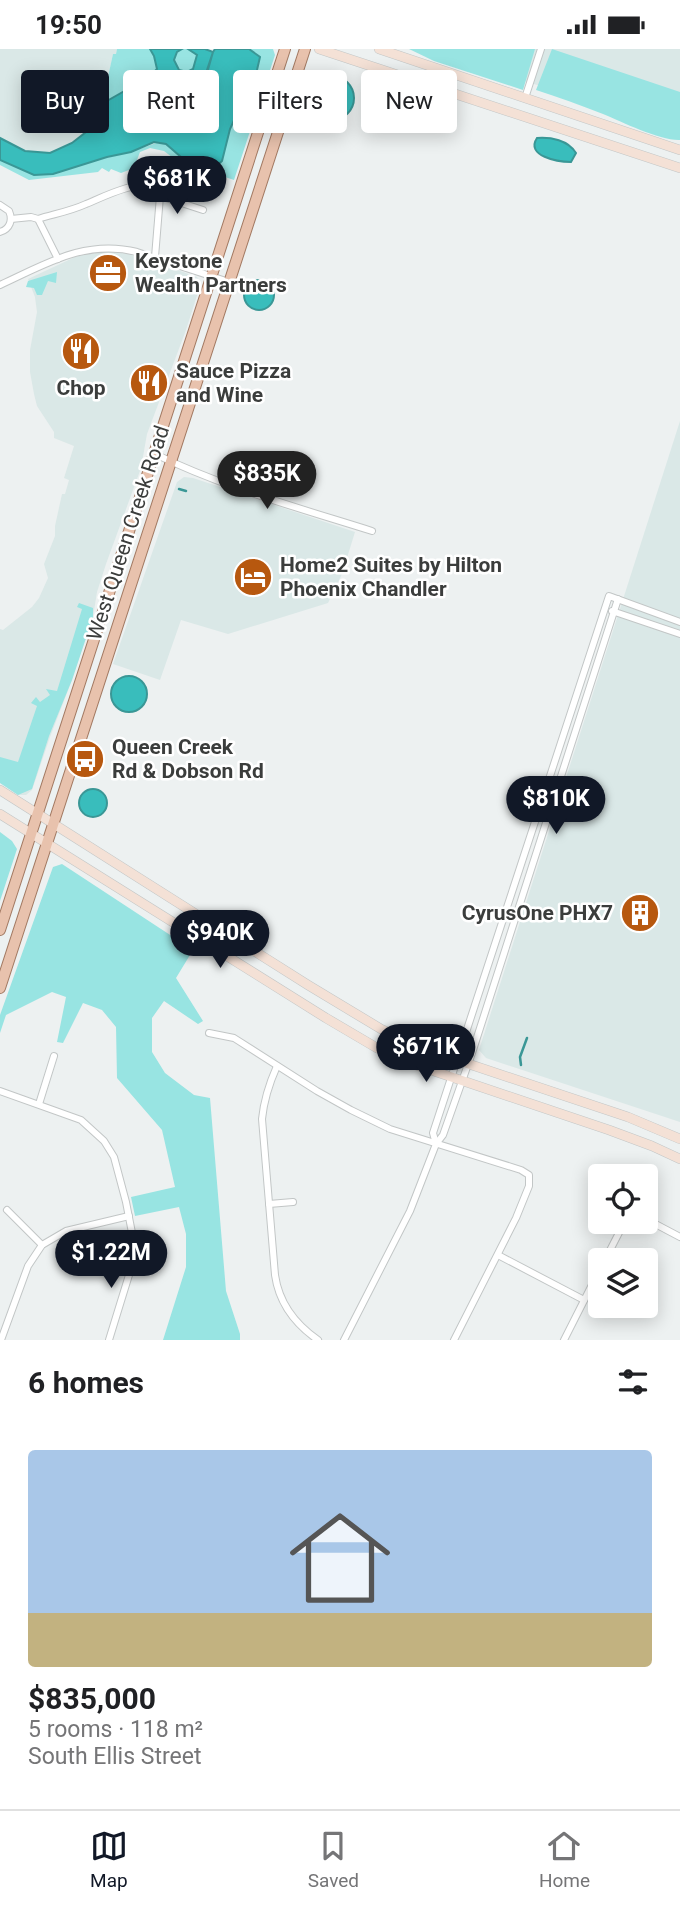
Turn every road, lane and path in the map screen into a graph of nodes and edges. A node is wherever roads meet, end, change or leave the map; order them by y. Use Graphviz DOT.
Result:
graph roads {
  1 [pos="285,49"];
  2 [pos="305,49"];
  3 [pos="319,49"];
  4 [pos="379,49"];
  5 [pos="541,49"];
  6 [pos="525,97"];
  7 [pos="680,150"];
  8 [pos="680,169"];
  9 [pos="160,196"];
  10 [pos="0,205"];
  11 [pos="203,210"];
  12 [pos="11,219"];
  13 [pos="38,219"];
  14 [pos="0,232"];
  15 [pos="155,257"];
  16 [pos="58,260"];
  17 [pos="211,275"];
  18 [pos="229,282"];
  19 [pos="0,285"];
  20 [pos="153,453"];
  21 [pos="172,462"];
  22 [pos="372,531"];
  23 [pos="618,599"];
  24 [pos="605,608"];
  25 [pos="614,611"];
  26 [pos="680,622"];
  27 [pos="680,634"];
  28 [pos="0,790"];
  29 [pos="540,810"];
  30 [pos="38,813"];
  31 [pos="550,813"];
  32 [pos="0,814"];
  33 [pos="53,823"];
  34 [pos="31,834"];
  35 [pos="47,844"];
  36 [pos="0,930"];
  37 [pos="0,988"];
  38 [pos="209,1033"];
  39 [pos="54,1056"];
  40 [pos="457,1060"];
  41 [pos="468,1064"];
  42 [pos="277,1066"];
  43 [pos="456,1079"];
  44 [pos="0,1091"];
  45 [pos="39,1104"];
  46 [pos="680,1139"];
  47 [pos="436,1144"];
  48 [pos="680,1159"];
  49 [pos="293,1202"];
  50 [pos="269,1204"];
  51 [pos="7,1210"];
  52 [pos="129,1216"];
  53 [pos="658,1225"];
  54 [pos="680,1237"];
  55 [pos="42,1245"];
  56 [pos="498,1255"];
  57 [pos="588,1292"];
  58 [pos="584,1300"];
  59 [pos="1,1340"];
  60 [pos="109,1340"];
  61 [pos="318,1340"];
  62 [pos="344,1340"];
  63 [pos="454,1340"];
  64 [pos="564,1340"];
  1 -- 17 [label="main road, West Queen Creek Road"];
  2 -- 18 [label="main road, West Queen Creek Road"];
  3 -- 8 [label="main road"];
  4 -- 6 [label="main road"];
  5 -- 6 [label="street"];
  6 -- 7 [label="main road"];
  9 -- 11 [label="street"];
  9 -- 13 [label="street"];
  9 -- 15 [label="street"];
  10 -- 12 [label="street"];
  12 -- 13 [label="street"];
  12 -- 14 [label="street"];
  13 -- 16 [label="street"];
  15 -- 16 [label="street"];
  15 -- 17 [label="street"];
  16 -- 19 [label="street"];
  17 -- 18 [label="street"];
  17 -- 20 [label="main road, West Queen Creek Road"];
  18 -- 21 [label="main road, West Queen Creek Road"];
  20 -- 21 [label="street"];
  20 -- 30 [label="main road, West Queen Creek Road"];
  21 -- 22 [label="street"];
  21 -- 33 [label="main road, West Queen Creek Road"];
  23 -- 24 [label="street"];
  23 -- 25 [label="street"];
  23 -- 26 [label="street"];
  24 -- 25 [label="street"];
  24 -- 29 [label="street"];
  25 -- 27 [label="street"];
  25 -- 31 [label="street"];
  28 -- 30 [label="main road"];
  29 -- 31 [label="street"];
  29 -- 40 [label="street"];
  30 -- 33 [label="main road"];
  30 -- 34 [label="main road, West Queen Creek Road"];
  31 -- 41 [label="street"];
  32 -- 34 [label="main road"];
  33 -- 35 [label="main road, West Queen Creek Road"];
  33 -- 40 [label="main road"];
  34 -- 35 [label="main road"];
  34 -- 36 [label="main road, West Queen Creek Road"];
  35 -- 37 [label="main road, West Queen Creek Road"];
  35 -- 43 [label="main road"];
  38 -- 42 [label="street"];
  39 -- 45 [label="street"];
  40 -- 41 [label="main road"];
  40 -- 43 [label="street"];
  41 -- 43 [label="street"];
  41 -- 46 [label="main road"];
  42 -- 47 [label="street"];
  42 -- 50 [label="street"];
  43 -- 47 [label="street"];
  43 -- 48 [label="main road"];
  44 -- 45 [label="street"];
  45 -- 52 [label="street"];
  47 -- 56 [label="street"];
  47 -- 62 [label="street"];
  49 -- 50 [label="street"];
  50 -- 61 [label="street"];
  51 -- 55 [label="street"];
  52 -- 55 [label="street"];
  52 -- 60 [label="street"];
  53 -- 54 [label="street"];
  55 -- 59 [label="street"];
  56 -- 58 [label="street"];
  56 -- 63 [label="street"];
  57 -- 58 [label="street"];
  58 -- 64 [label="street"];
}
